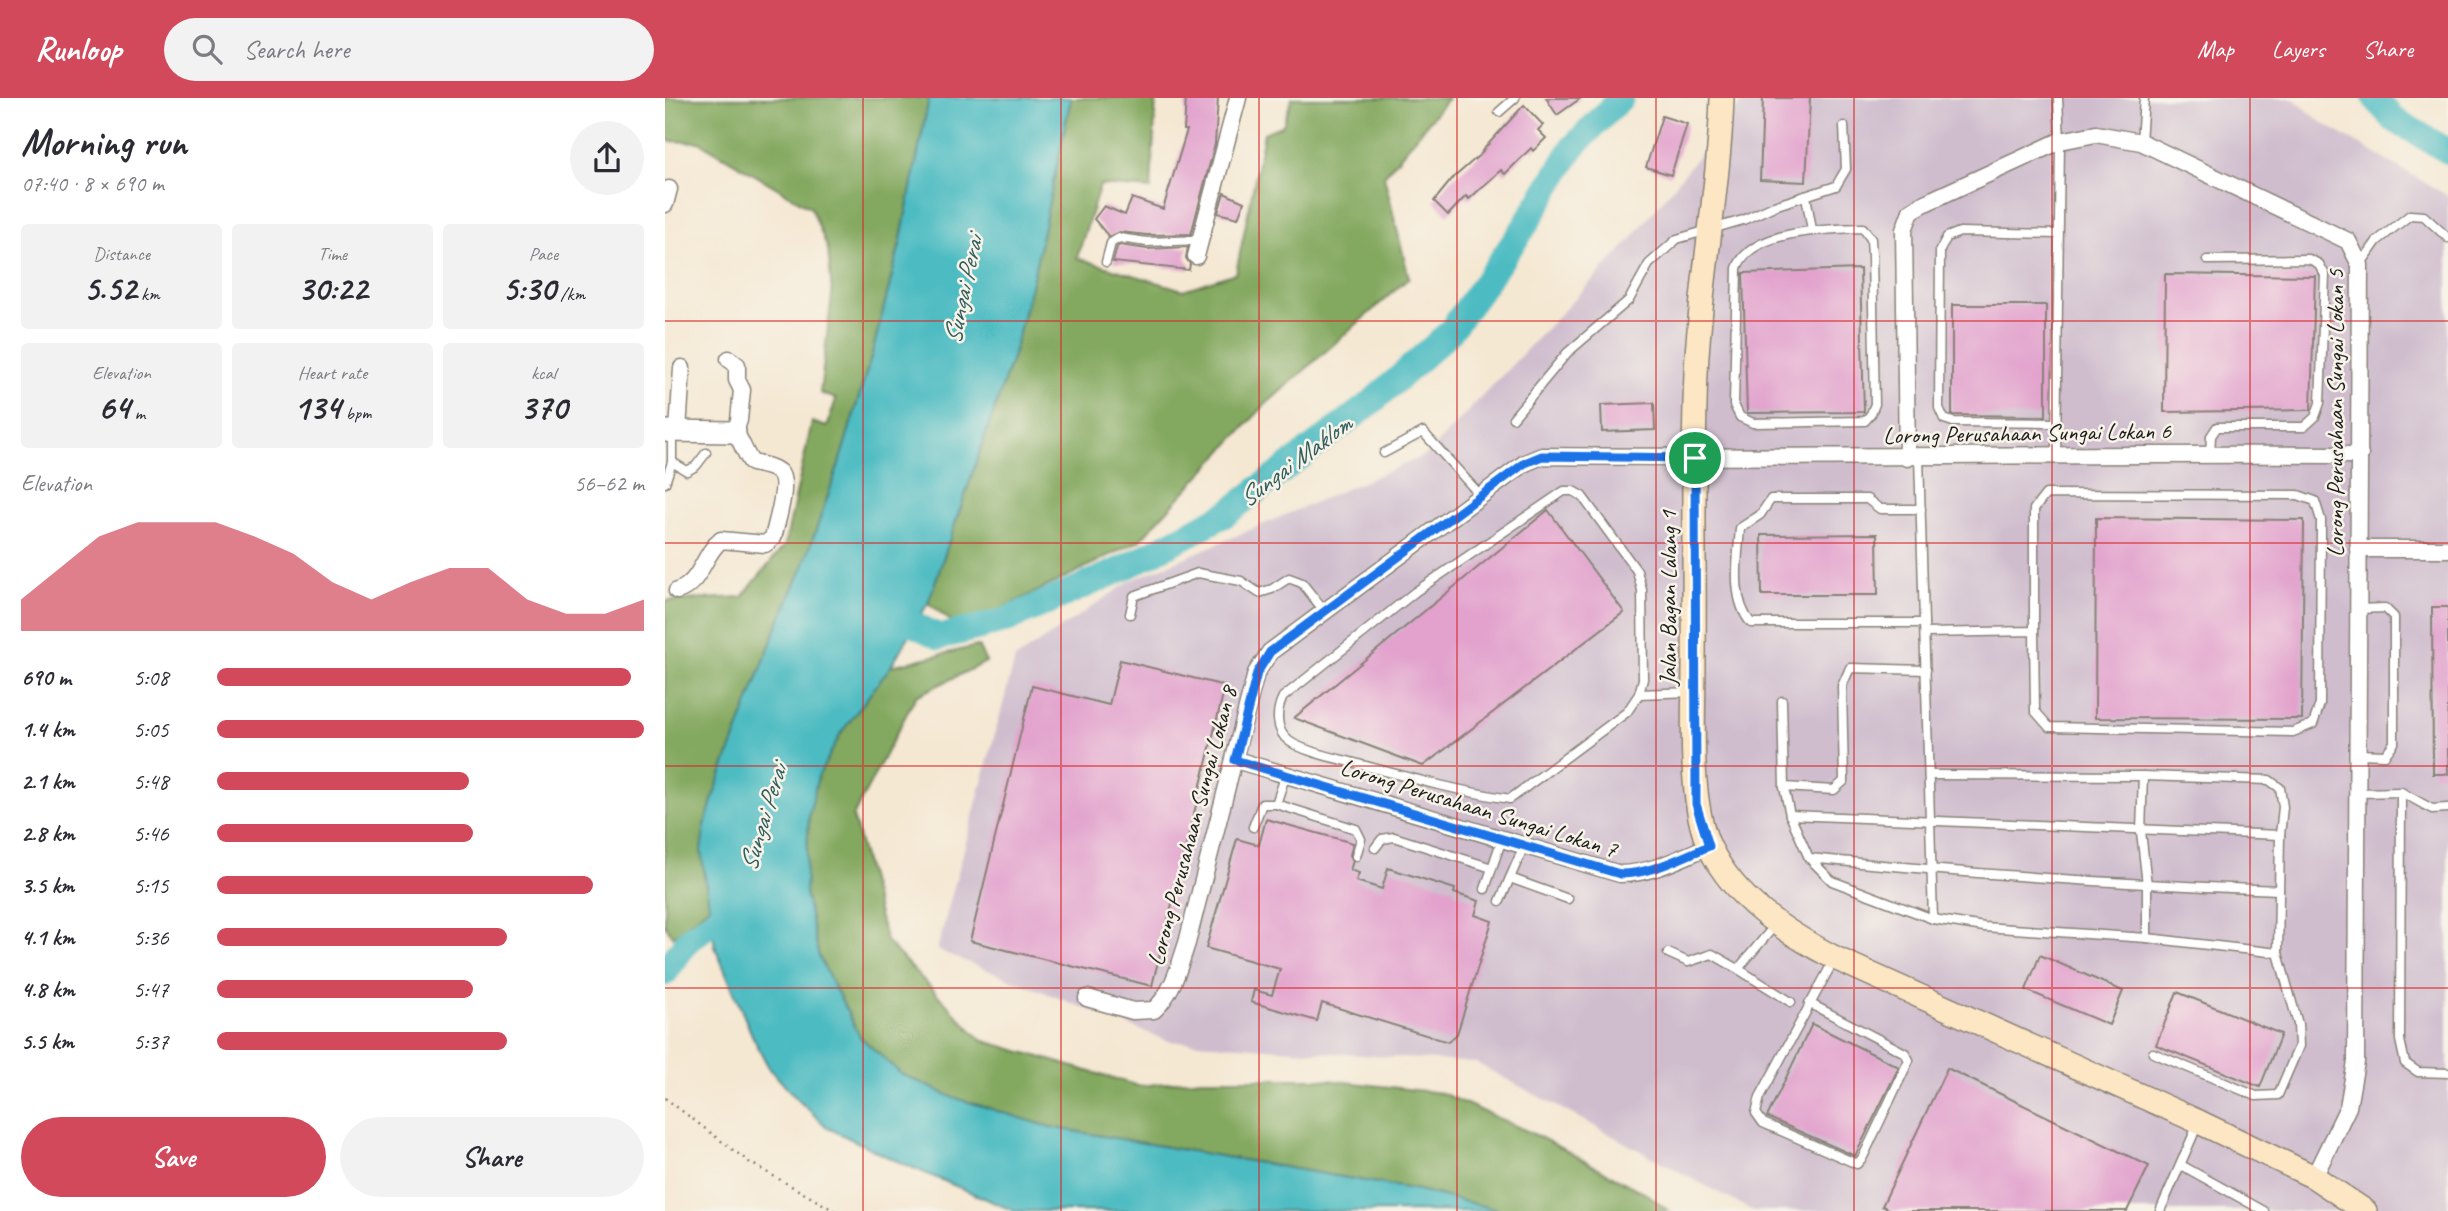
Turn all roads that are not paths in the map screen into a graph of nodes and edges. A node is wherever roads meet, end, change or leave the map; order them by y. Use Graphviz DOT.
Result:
graph roads {
  1 [pos="1238,98"];
  2 [pos="1515,98"];
  3 [pos="1722,98"];
  4 [pos="2058,98"];
  5 [pos="2144,98"];
  6 [pos="1499,112"];
  7 [pos="1844,126"];
  8 [pos="2060,141"];
  9 [pos="2141,142"];
  10 [pos="1806,196"];
  11 [pos="1710,230"];
  12 [pos="1812,230"];
  13 [pos="2058,234"];
  14 [pos="2448,238"];
  15 [pos="1199,248"];
  16 [pos="2207,260"];
  17 [pos="1106,262"];
  18 [pos="2360,265"];
  19 [pos="729,359"];
  20 [pos="682,368"];
  21 [pos="1513,418"];
  22 [pos="2057,423"];
  23 [pos="672,431"];
  24 [pos="735,432"];
  25 [pos="706,453"];
  26 [pos="1384,453"];
  27 [pos="2210,454"];
  28 [pos="2360,455"];
  29 [pos="2056,456"];
  30 [pos="1695,458"];
  31 [pos="1913,458"];
  32 [pos="672,463"];
  33 [pos="665,483"];
  34 [pos="1481,496"];
  35 [pos="1921,509"];
  36 [pos="2448,549"];
  37 [pos="2358,550"];
  38 [pos="677,591"];
  39 [pos="2357,609"];
  40 [pos="1325,612"];
  41 [pos="1130,614"];
  42 [pos="1924,623"];
  43 [pos="2034,631"];
  44 [pos="1925,633"];
  45 [pos="1926,670"];
  46 [pos="1694,692"];
  47 [pos="1639,694"];
  48 [pos="1782,701"];
  49 [pos="2358,754"];
  50 [pos="1235,760"];
  51 [pos="1286,774"];
  52 [pos="1929,775"];
  53 [pos="2143,776"];
  54 [pos="1784,787"];
  55 [pos="2401,792"];
  56 [pos="2358,793"];
  57 [pos="1276,804"];
  58 [pos="2448,808"];
  59 [pos="1790,815"];
  60 [pos="1930,820"];
  61 [pos="1253,827"];
  62 [pos="2141,831"];
  63 [pos="2280,835"];
  64 [pos="1502,839"];
  65 [pos="1524,846"];
  66 [pos="1709,846"];
  67 [pos="1375,848"];
  68 [pos="1356,856"];
  69 [pos="1809,858"];
  70 [pos="1492,868"];
  71 [pos="1932,871"];
  72 [pos="1510,877"];
  73 [pos="2147,885"];
  74 [pos="1485,889"];
  75 [pos="2279,890"];
  76 [pos="1568,899"];
  77 [pos="1500,901"];
  78 [pos="1933,919"];
  79 [pos="1776,924"];
  80 [pos="2147,938"];
  81 [pos="1668,953"];
  82 [pos="2279,953"];
  83 [pos="1835,958"];
  84 [pos="1738,970"];
  85 [pos="1087,998"];
  86 [pos="1791,1002"];
  87 [pos="1809,1003"];
  88 [pos="2153,1053"];
  89 [pos="2448,1073"];
  90 [pos="2199,1122"];
  91 [pos="2181,1165"];
  92 [pos="2314,1177"];
  93 [pos="2160,1211"];
  94 [pos="2264,1211"];
  95 [pos="2365,1211"];
  1 -- 15 [label="street"];
  2 -- 6 [label="lane"];
  3 -- 11 [label="main road, Jalan Bagan Lalang 1"];
  4 -- 8 [label="lane"];
  5 -- 9 [label="lane"];
  7 -- 10 [label="lane"];
  8 -- 9 [label="street, Lorong Perusahaan Sungai Lokan 5"];
  8 -- 13 [label="lane"];
  8 -- 31 [label="street, Lorong Perusahaan Sungai Lokan 5"];
  9 -- 18 [label="street, Lorong Perusahaan Sungai Lokan 5"];
  10 -- 11 [label="lane"];
  10 -- 12 [label="lane"];
  11 -- 21 [label="lane"];
  11 -- 30 [label="main road, Jalan Bagan Lalang 1"];
  12 -- 12 [label="lane"];
  13 -- 22 [label="lane"];
  13 -- 22 [label="lane"];
  14 -- 18 [label="lane"];
  15 -- 17 [label="lane"];
  16 -- 27 [label="lane"];
  18 -- 28 [label="street, Lorong Perusahaan Sungai Lokan 5"];
  19 -- 24 [label="street"];
  20 -- 23 [label="street"];
  22 -- 29 [label="lane"];
  23 -- 24 [label="street"];
  23 -- 32 [label="lane"];
  24 -- 38 [label="street"];
  25 -- 32 [label="lane"];
  26 -- 34 [label="lane"];
  27 -- 28 [label="street, Lorong Perusahaan Sungai Lokan 6"];
  27 -- 29 [label="street, Lorong Perusahaan Sungai Lokan 6"];
  28 -- 37 [label="street, Lorong Perusahaan Sungai Lokan 5"];
  29 -- 31 [label="street, Lorong Perusahaan Sungai Lokan 6"];
  30 -- 31 [label="street, Lorong Perusahaan Sungai Lokan 6"];
  30 -- 34 [label="street, Lorong Perusahaan Sungai Lokan 8"];
  30 -- 46 [label="main road, Jalan Bagan Lalang 1"];
  31 -- 35 [label="lane"];
  32 -- 33 [label="lane"];
  34 -- 40 [label="street, Lorong Perusahaan Sungai Lokan 8"];
  35 -- 42 [label="lane"];
  35 -- 42 [label="lane"];
  36 -- 37 [label="street"];
  37 -- 39 [label="street, Lorong Perusahaan Sungai Lokan 5"];
  39 -- 49 [label="street, Lorong Perusahaan Sungai Lokan 5"];
  39 -- 49 [label="lane"];
  40 -- 41 [label="lane"];
  40 -- 50 [label="street, Lorong Perusahaan Sungai Lokan 8"];
  42 -- 44 [label="lane"];
  43 -- 43 [label="lane"];
  43 -- 44 [label="lane"];
  44 -- 45 [label="lane"];
  45 -- 52 [label="lane"];
  45 -- 54 [label="lane"];
  46 -- 47 [label="lane"];
  46 -- 66 [label="main road, Jalan Bagan Lalang 1"];
  47 -- 47 [label="lane"];
  48 -- 54 [label="lane"];
  49 -- 56 [label="street, Lorong Perusahaan Sungai Lokan 5"];
  50 -- 51 [label="street, Lorong Perusahaan Sungai Lokan 7"];
  50 -- 85 [label="street, Lorong Perusahaan Sungai Lokan 8"];
  51 -- 57 [label="lane"];
  51 -- 64 [label="street, Lorong Perusahaan Sungai Lokan 7"];
  52 -- 53 [label="lane"];
  52 -- 60 [label="lane"];
  53 -- 62 [label="lane"];
  53 -- 63 [label="lane"];
  54 -- 59 [label="lane"];
  55 -- 56 [label="lane"];
  55 -- 58 [label="lane"];
  55 -- 89 [label="lane"];
  56 -- 92 [label="street, Lorong Perusahaan Sungai Lokan 5"];
  57 -- 61 [label="lane"];
  57 -- 68 [label="lane"];
  59 -- 60 [label="lane"];
  59 -- 69 [label="lane"];
  60 -- 62 [label="lane"];
  60 -- 71 [label="lane"];
  62 -- 63 [label="lane"];
  62 -- 73 [label="lane"];
  63 -- 75 [label="lane"];
  64 -- 65 [label="street, Lorong Perusahaan Sungai Lokan 7"];
  64 -- 70 [label="lane"];
  65 -- 66 [label="street, Lorong Perusahaan Sungai Lokan 7"];
  65 -- 72 [label="lane"];
  66 -- 79 [label="main road, Jalan Bagan Lalang 1"];
  67 -- 70 [label="lane"];
  69 -- 71 [label="lane"];
  69 -- 78 [label="lane"];
  70 -- 74 [label="lane"];
  71 -- 73 [label="lane"];
  71 -- 78 [label="lane"];
  72 -- 76 [label="lane"];
  72 -- 77 [label="lane"];
  73 -- 75 [label="lane"];
  73 -- 80 [label="lane"];
  75 -- 82 [label="lane"];
  78 -- 80 [label="lane"];
  79 -- 83 [label="main road, Jalan Bagan Lalang 1"];
  79 -- 84 [label="lane"];
  80 -- 82 [label="lane"];
  81 -- 84 [label="lane"];
  82 -- 88 [label="lane"];
  83 -- 87 [label="lane"];
  83 -- 90 [label="main road, Jalan Bagan Lalang 1"];
  84 -- 86 [label="lane"];
  87 -- 87 [label="lane"];
  90 -- 91 [label="lane"];
  90 -- 92 [label="main road, Jalan Bagan Lalang 1"];
  91 -- 93 [label="lane"];
  91 -- 94 [label="lane"];
  92 -- 95 [label="main road, Jalan Bagan Lalang 1"];
}
